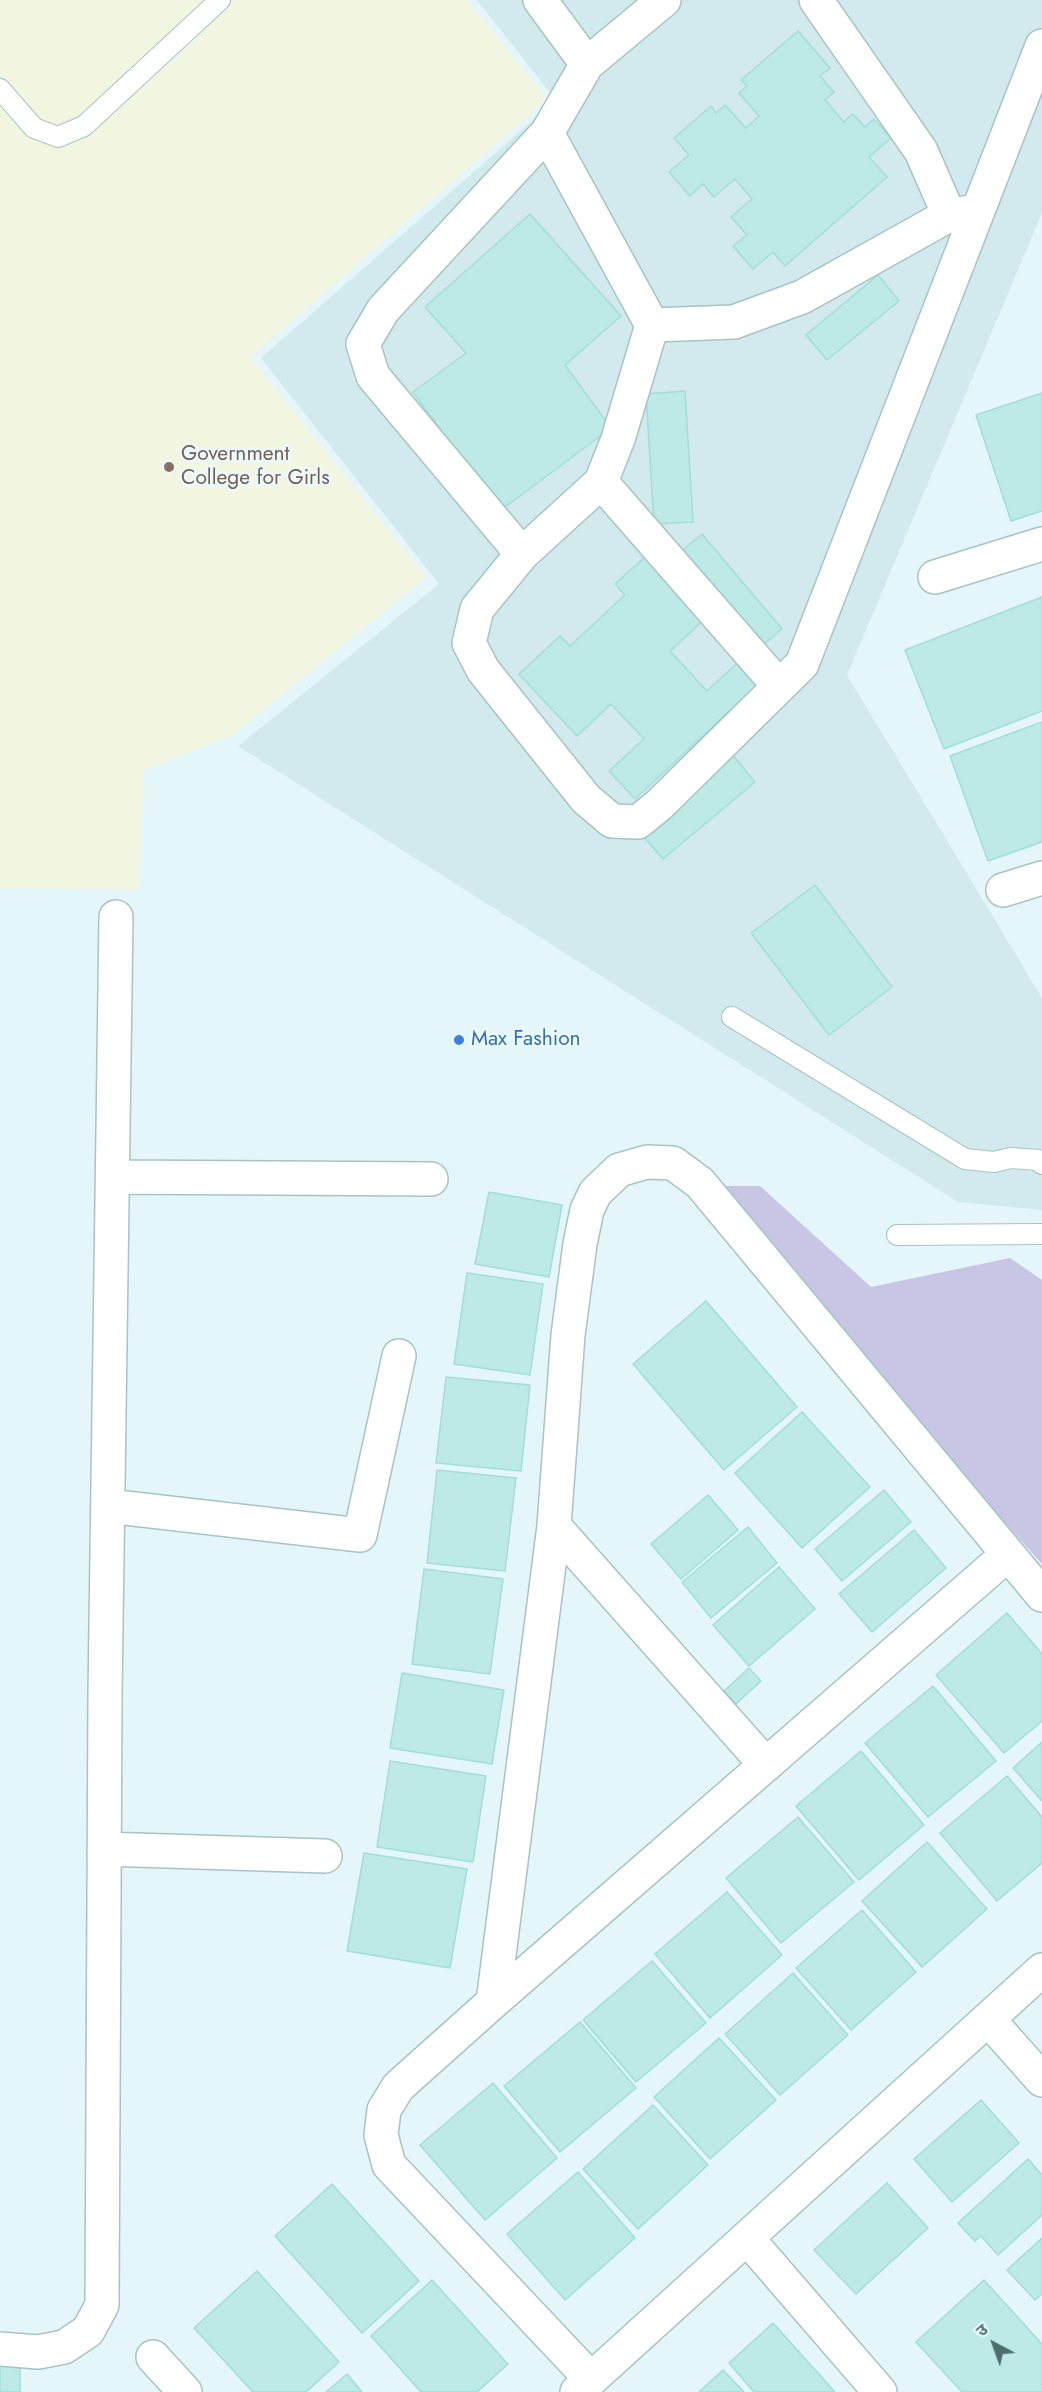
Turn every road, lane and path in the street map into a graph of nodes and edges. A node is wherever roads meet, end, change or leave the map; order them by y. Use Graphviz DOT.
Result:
graph roads {
  1 [pos="220,0"];
  2 [pos="540,0"];
  3 [pos="663,0"];
  4 [pos="816,0"];
  5 [pos="1042,46"];
  6 [pos="587,64"];
  7 [pos="0,89"];
  8 [pos="547,133"];
  9 [pos="963,213"];
  10 [pos="652,325"];
  11 [pos="601,482"];
  12 [pos="1042,544"];
  13 [pos="522,554"];
  14 [pos="935,577"];
  15 [pos="779,686"];
  16 [pos="1042,878"];
  17 [pos="1003,890"];
  18 [pos="116,917"];
  19 [pos="732,1017"];
  20 [pos="1042,1164"];
  21 [pos="113,1177"];
  22 [pos="431,1179"];
  23 [pos="1042,1234"];
  24 [pos="897,1235"];
  25 [pos="399,1356"];
  26 [pos="108,1506"];
  27 [pos="554,1526"];
  28 [pos="1007,1555"];
  29 [pos="1042,1595"];
  30 [pos="766,1765"];
  31 [pos="104,1849"];
  32 [pos="325,1856"];
  33 [pos="1042,1970"];
  34 [pos="493,2002"];
  35 [pos="988,2019"];
  36 [pos="1042,2079"];
  37 [pos="747,2238"];
  38 [pos="0,2349"];
  39 [pos="153,2357"];
  40 [pos="584,2386"];
  41 [pos="185,2392"];
  42 [pos="880,2392"];
  1 -- 7 [label="lane"];
  2 -- 6 [label="street"];
  3 -- 6 [label="street"];
  4 -- 9 [label="street"];
  5 -- 9 [label="street"];
  6 -- 8 [label="street"];
  8 -- 10 [label="street"];
  8 -- 13 [label="street"];
  9 -- 10 [label="street"];
  9 -- 15 [label="street"];
  10 -- 11 [label="street"];
  11 -- 13 [label="street"];
  11 -- 15 [label="street"];
  12 -- 14 [label="street"];
  13 -- 15 [label="street"];
  16 -- 17 [label="street"];
  18 -- 21 [label="street"];
  19 -- 20 [label="lane"];
  21 -- 22 [label="street"];
  21 -- 26 [label="street"];
  23 -- 24 [label="lane"];
  25 -- 26 [label="street"];
  26 -- 31 [label="street"];
  27 -- 28 [label="street"];
  27 -- 30 [label="street"];
  27 -- 34 [label="street"];
  28 -- 29 [label="street"];
  28 -- 30 [label="street"];
  30 -- 34 [label="street"];
  31 -- 32 [label="street"];
  31 -- 38 [label="street"];
  33 -- 35 [label="street"];
  34 -- 40 [label="street"];
  35 -- 36 [label="street"];
  35 -- 37 [label="street"];
  37 -- 40 [label="street"];
  37 -- 42 [label="street"];
  39 -- 41 [label="street"];
}
